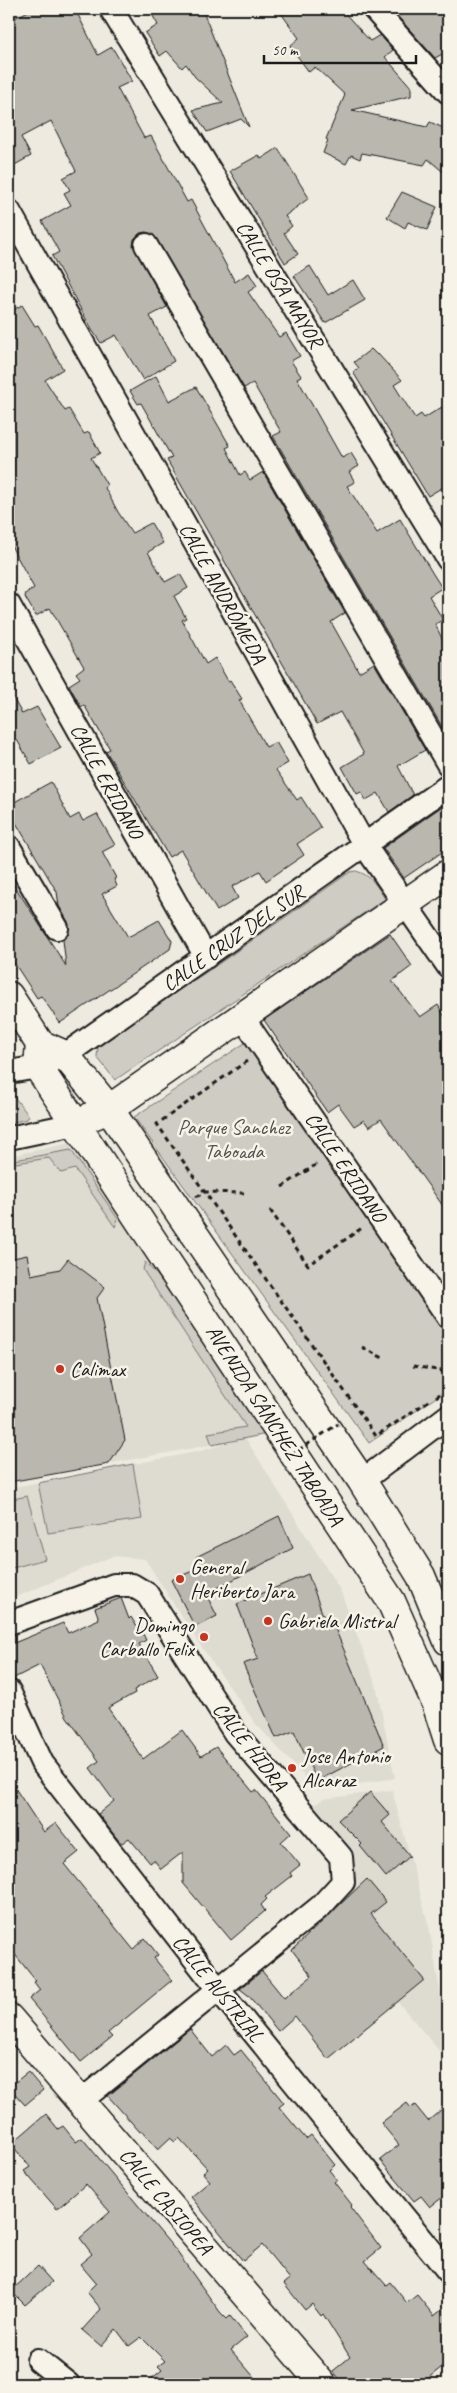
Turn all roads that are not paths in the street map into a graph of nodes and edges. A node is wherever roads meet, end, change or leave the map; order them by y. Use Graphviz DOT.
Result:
graph roads {
  1 [pos="111,9"];
  2 [pos="374,9"];
  3 [pos="448,92"];
  4 [pos="9,211"];
  5 [pos="146,245"];
  6 [pos="448,559"];
  7 [pos="9,605"];
  8 [pos="448,764"];
  9 [pos="448,786"];
  10 [pos="365,846"];
  11 [pos="9,847"];
  12 [pos="448,874"];
  13 [pos="406,903"];
  14 [pos="57,928"];
  15 [pos="206,957"];
  16 [pos="448,966"];
  17 [pos="9,996"];
  18 [pos="243,1018"];
  19 [pos="65,1055"];
  20 [pos="39,1056"];
  21 [pos="9,1072"];
  22 [pos="109,1109"];
  23 [pos="75,1124"];
  24 [pos="9,1138"];
  25 [pos="443,1324"];
  26 [pos="448,1416"];
  27 [pos="362,1480"];
  28 [pos="9,1623"];
  29 [pos="448,1641"];
  30 [pos="9,1691"];
  31 [pos="448,1740"];
  32 [pos="218,1989"];
  33 [pos="9,2018"];
  34 [pos="81,2101"];
  35 [pos="448,2271"];
  36 [pos="38,2360"];
  37 [pos="68,2384"];
  38 [pos="322,2384"];
  1 -- 6 [label="street, CALLE OSA MAYOR"];
  2 -- 3 [label="street"];
  4 -- 10 [label="street, CALLE ANDRÓMEDA"];
  5 -- 8 [label="street"];
  7 -- 15 [label="street, CALLE ERIDANO"];
  9 -- 10 [label="street, CALLE CRUZ DEL SUR"];
  10 -- 13 [label="street, CALLE ANDRÓMEDA"];
  10 -- 15 [label="street, CALLE CRUZ DEL SUR"];
  11 -- 14 [label="street"];
  12 -- 13 [label="main road"];
  13 -- 16 [label="street, CALLE ANDRÓMEDA"];
  13 -- 18 [label="main road"];
  15 -- 19 [label="street, CALLE CRUZ DEL SUR"];
  17 -- 20 [label="main road, AVENIDA SÁNCHEZ TABOADA"];
  18 -- 22 [label="main road"];
  18 -- 25 [label="street, CALLE ERIDANO"];
  19 -- 20 [label="main road"];
  19 -- 22 [label="main road, AVENIDA SÁNCHEZ TABOADA"];
  20 -- 21 [label="street"];
  20 -- 23 [label="main road, AVENIDA SÁNCHEZ TABOADA"];
  22 -- 23 [label="main road"];
  22 -- 27 [label="main road, AVENIDA SÁNCHEZ TABOADA"];
  23 -- 24 [label="street"];
  23 -- 31 [label="main road, AVENIDA SÁNCHEZ TABOADA"];
  26 -- 27 [label="street"];
  27 -- 29 [label="main road, AVENIDA SÁNCHEZ TABOADA"];
  28 -- 32 [label="street, CALLE HIDRA"];
  30 -- 32 [label="street, CALLE AUSTRIAL"];
  32 -- 34 [label="street, CALLE HIDRA"];
  32 -- 35 [label="street, CALLE AUSTRIAL"];
  33 -- 34 [label="main road, CALLE CASIOPEA"];
  34 -- 38 [label="main road, CALLE CASIOPEA"];
  36 -- 37 [label="street"];
}
